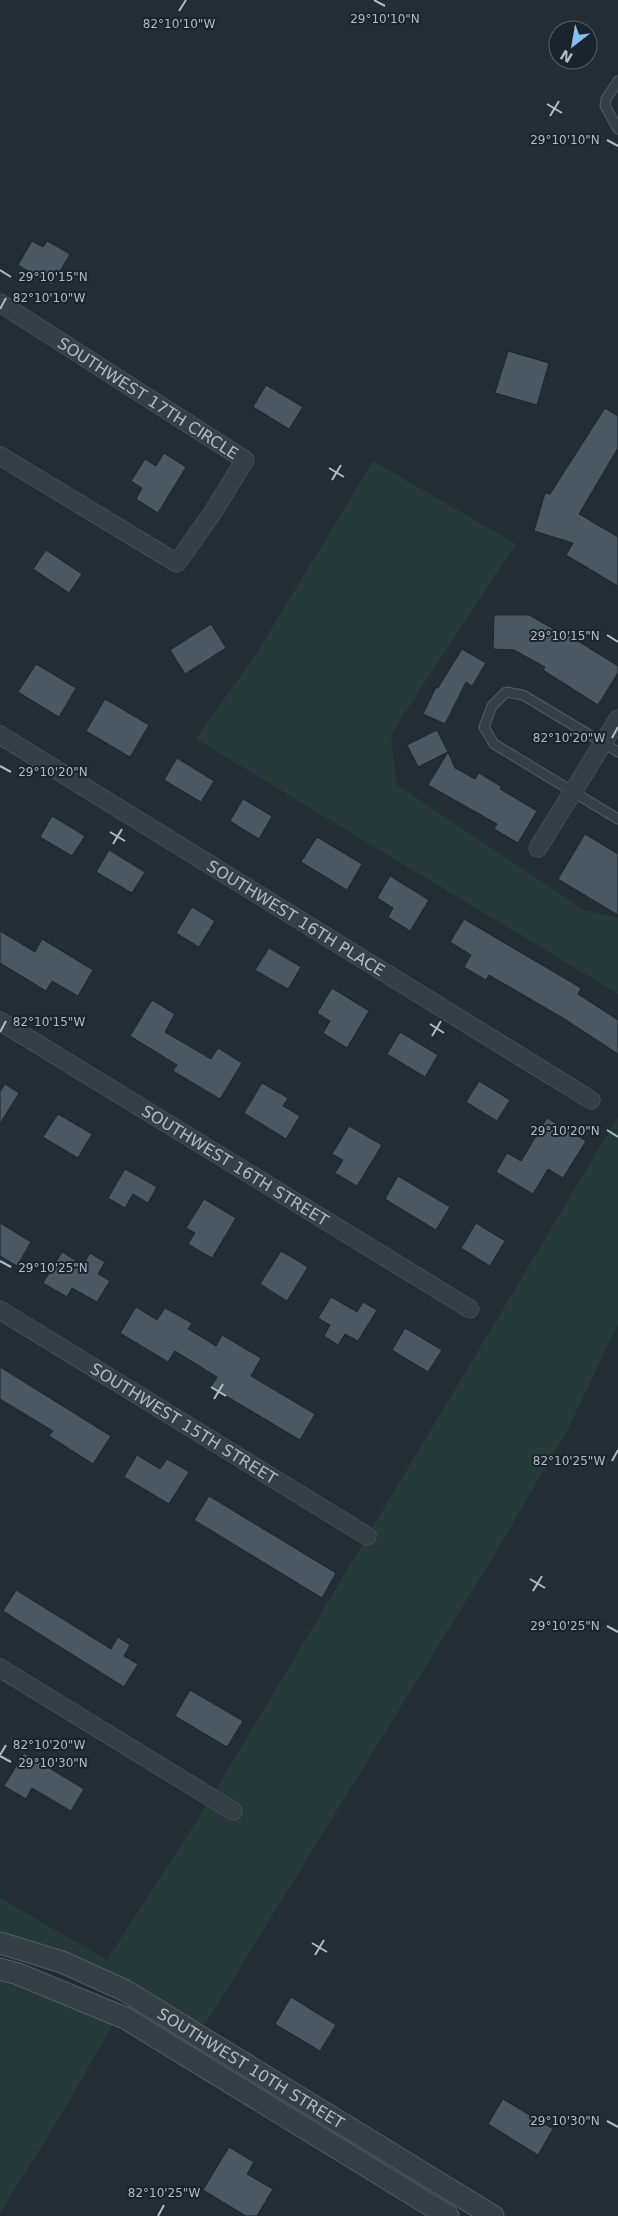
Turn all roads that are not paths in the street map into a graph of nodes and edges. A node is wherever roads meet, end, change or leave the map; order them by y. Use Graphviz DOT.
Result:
graph roads {
  1 [pos="618,81"];
  2 [pos="618,129"];
  3 [pos="0,303"];
  4 [pos="0,456"];
  5 [pos="618,719"];
  6 [pos="0,735"];
  7 [pos="611,747"];
  8 [pos="573,792"];
  9 [pos="618,820"];
  10 [pos="538,848"];
  11 [pos="0,1021"];
  12 [pos="591,1100"];
  13 [pos="470,1309"];
  14 [pos="0,1310"];
  15 [pos="367,1536"];
  16 [pos="0,1668"];
  17 [pos="233,1811"];
  18 [pos="0,1943"];
  19 [pos="0,1969"];
  20 [pos="258,2072"];
  21 [pos="246,2092"];
  22 [pos="461,2196"];
  23 [pos="448,2216"];
  24 [pos="492,2216"];
  1 -- 2 [label="lane"];
  3 -- 4 [label="street, SOUTHWEST 17TH CIRCLE"];
  5 -- 7 [label="street"];
  6 -- 12 [label="street, SOUTHWEST 16TH PLACE"];
  7 -- 8 [label="street"];
  7 -- 8 [label="lane"];
  8 -- 9 [label="lane"];
  8 -- 10 [label="street"];
  11 -- 13 [label="street, SOUTHWEST 16TH STREET"];
  14 -- 15 [label="street, SOUTHWEST 15TH STREET"];
  16 -- 17 [label="street"];
  18 -- 20 [label="street, SOUTHWEST 10TH STREET"];
  19 -- 21 [label="street, SOUTHWEST 10TH STREET"];
  20 -- 21 [label="street"];
  20 -- 22 [label="street, SOUTHWEST 10TH STREET"];
  21 -- 23 [label="street, SOUTHWEST 10TH STREET"];
  22 -- 23 [label="street"];
  22 -- 24 [label="street, SOUTHWEST 10TH STREET"];
}
